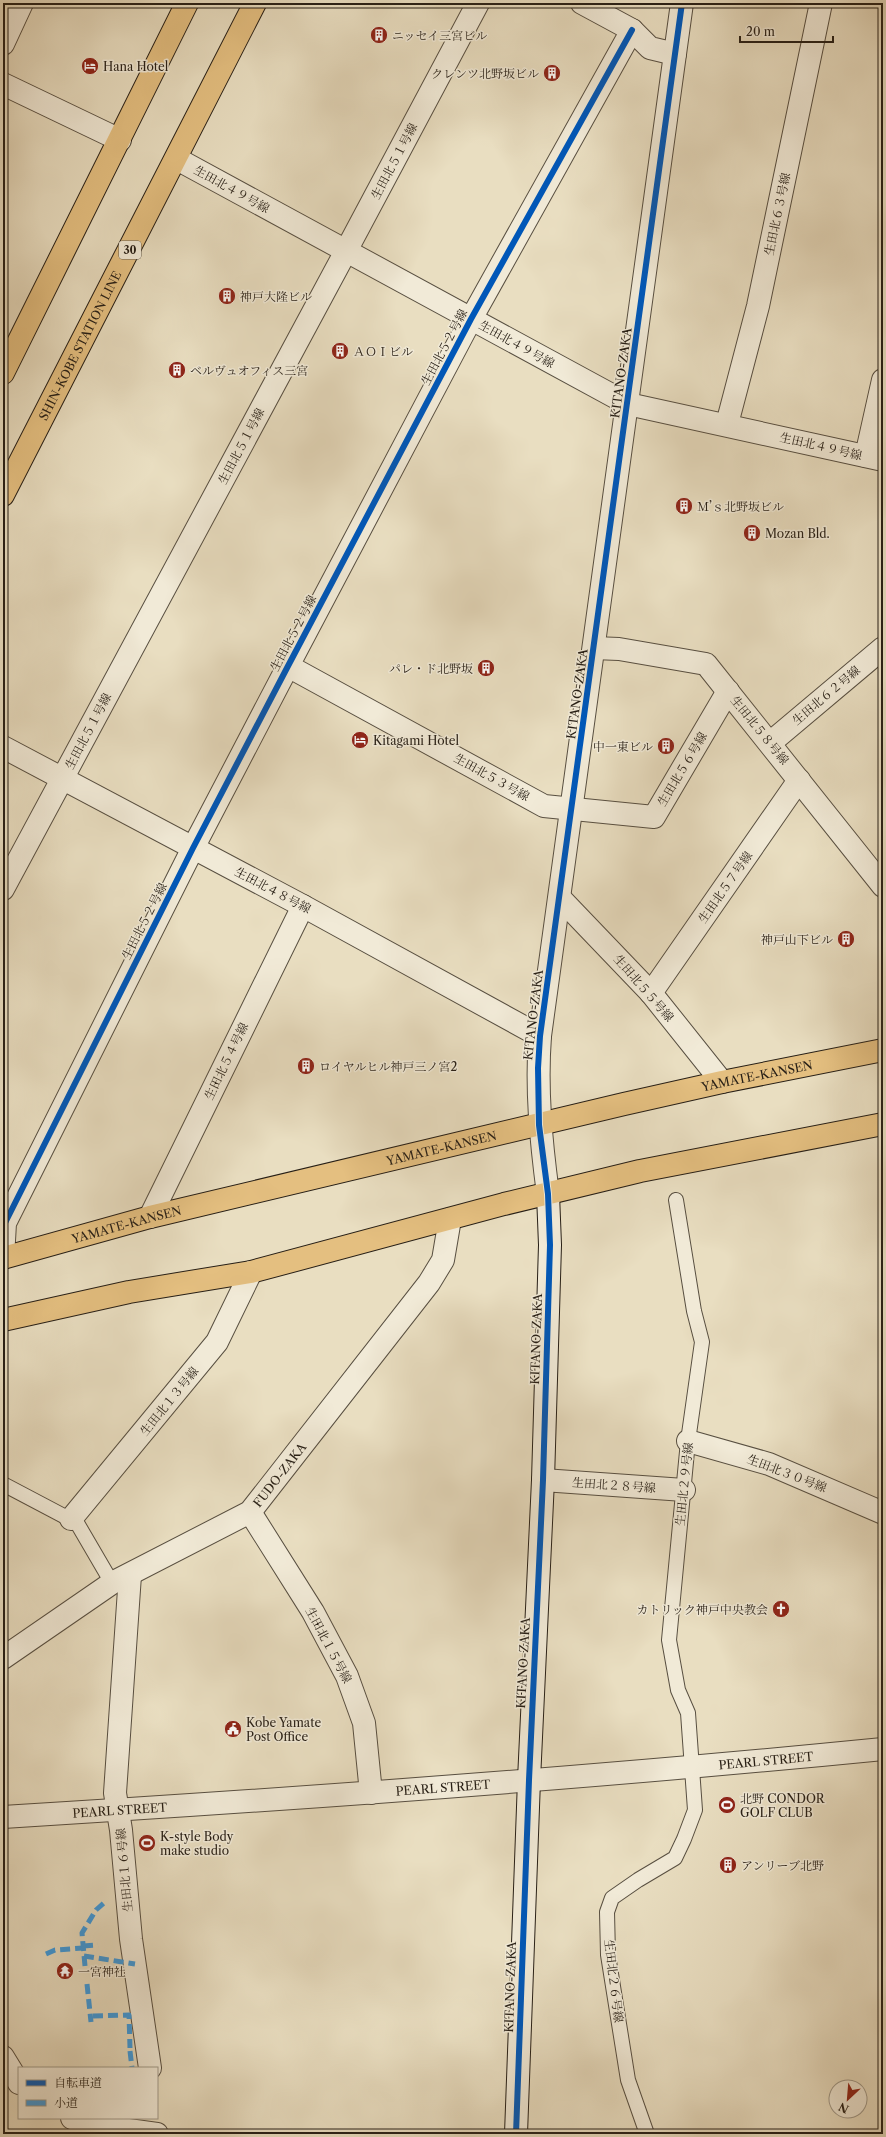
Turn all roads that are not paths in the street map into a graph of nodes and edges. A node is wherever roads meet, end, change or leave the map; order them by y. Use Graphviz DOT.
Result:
graph roads {
  1 [pos="22,3"];
  2 [pos="187,3"];
  3 [pos="255,3"];
  4 [pos="478,3"];
  5 [pos="582,3"];
  6 [pos="682,3"];
  7 [pos="821,3"];
  8 [pos="632,30"];
  9 [pos="3,44"];
  10 [pos="675,54"];
  11 [pos="3,84"];
  12 [pos="120,140"];
  13 [pos="176,159"];
  14 [pos="346,251"];
  15 [pos="471,319"];
  16 [pos="3,373"];
  17 [pos="883,380"];
  18 [pos="628,404"];
  19 [pos="727,424"];
  20 [pos="874,458"];
  21 [pos="3,495"];
  22 [pos="594,648"];
  23 [pos="883,649"];
  24 [pos="288,666"];
  25 [pos="728,691"];
  26 [pos="770,743"];
  27 [pos="3,747"];
  28 [pos="63,777"];
  29 [pos="799,780"];
  30 [pos="572,809"];
  31 [pos="194,848"];
  32 [pos="883,886"];
  33 [pos="3,888"];
  34 [pos="560,898"];
  35 [pos="303,906"];
  36 [pos="651,993"];
  37 [pos="540,1036"];
  38 [pos="883,1050"];
  39 [pos="722,1082"];
  40 [pos="883,1124"];
  41 [pos="539,1125"];
  42 [pos="548,1194"];
  43 [pos="676,1200"];
  44 [pos="150,1217"];
  45 [pos="450,1219"];
  46 [pos="3,1258"];
  47 [pos="251,1272"];
  48 [pos="3,1320"];
  49 [pos="688,1441"];
  50 [pos="543,1480"];
  51 [pos="3,1484"];
  52 [pos="684,1490"];
  53 [pos="250,1512"];
  54 [pos="883,1513"];
  55 [pos="71,1519"];
  56 [pos="121,1579"];
  57 [pos="3,1658"];
  58 [pos="883,1749"];
  59 [pos="692,1768"];
  60 [pos="529,1780"];
  61 [pos="370,1793"];
  62 [pos="118,1810"];
  63 [pos="3,1817"];
  64 [pos="3,2057"];
  65 [pos="150,2067"];
  66 [pos="18,2081"];
  67 [pos="75,2119"];
  68 [pos="155,2119"];
  69 [pos="157,2134"];
  70 [pos="516,2134"];
  71 [pos="647,2134"];
  1 -- 9 [label="street"];
  2 -- 12 [label="main road"];
  3 -- 13 [label="main road, SHIN-KOBE STATION LINE / 30"];
  4 -- 14 [label="street, 生田北５１号線"];
  5 -- 8 [label="street"];
  6 -- 10 [label="street, KITANO-ZAKA"];
  7 -- 19 [label="street, 生田北６３号線"];
  8 -- 10 [label="street"];
  8 -- 15 [label="street, 生田北５２号線"];
  10 -- 18 [label="street, KITANO-ZAKA"];
  11 -- 12 [label="street"];
  12 -- 16 [label="main road"];
  13 -- 14 [label="street, 生田北４９号線"];
  13 -- 21 [label="main road, SHIN-KOBE STATION LINE / 30"];
  14 -- 15 [label="street, 生田北４９号線"];
  14 -- 28 [label="street, 生田北５１号線"];
  15 -- 18 [label="street, 生田北４９号線"];
  15 -- 24 [label="street, 生田北５２号線"];
  17 -- 20 [label="street"];
  18 -- 19 [label="street, 生田北４９号線"];
  18 -- 22 [label="street, KITANO-ZAKA"];
  19 -- 20 [label="street, 生田北４９号線"];
  22 -- 25 [label="street, 生田北５８号線"];
  22 -- 30 [label="street, KITANO-ZAKA"];
  23 -- 26 [label="street, 生田北６２号線"];
  24 -- 30 [label="street, 生田北５３号線"];
  24 -- 31 [label="street, 生田北５２号線"];
  25 -- 26 [label="street, 生田北５８号線"];
  25 -- 30 [label="street, 生田北５６号線"];
  26 -- 29 [label="street, 生田北５８号線"];
  27 -- 28 [label="street, 生田北４８号線"];
  28 -- 31 [label="street, 生田北４８号線"];
  28 -- 33 [label="street, 生田北５１号線"];
  29 -- 32 [label="street, 生田北５８号線"];
  29 -- 36 [label="street, 生田北５７号線"];
  30 -- 34 [label="street, KITANO-ZAKA"];
  31 -- 35 [label="street, 生田北４８号線"];
  31 -- 46 [label="street, 生田北５２号線"];
  34 -- 36 [label="street, 生田北５５号線"];
  34 -- 37 [label="street, KITANO-ZAKA"];
  35 -- 37 [label="street, 生田北４８号線"];
  35 -- 44 [label="street, 生田北５４号線"];
  36 -- 39 [label="street, 生田北５５号線"];
  37 -- 41 [label="street, KITANO-ZAKA"];
  38 -- 39 [label="main road, YAMATE-KANSEN"];
  39 -- 41 [label="main road, YAMATE-KANSEN"];
  40 -- 42 [label="main road"];
  41 -- 42 [label="street, KITANO-ZAKA"];
  41 -- 44 [label="main road, YAMATE-KANSEN"];
  42 -- 45 [label="main road"];
  42 -- 50 [label="street, KITANO-ZAKA"];
  43 -- 49 [label="lane, 生田北２９号線"];
  44 -- 46 [label="main road, YAMATE-KANSEN"];
  45 -- 47 [label="main road"];
  45 -- 53 [label="street, FUDO-ZAKA"];
  47 -- 48 [label="main road"];
  47 -- 55 [label="street, 生田北１３号線"];
  49 -- 52 [label="lane, 生田北２９号線"];
  49 -- 54 [label="street, 生田北３０号線"];
  50 -- 52 [label="street, 生田北２８号線"];
  50 -- 60 [label="street, KITANO-ZAKA"];
  51 -- 55 [label="lane"];
  52 -- 59 [label="lane, 生田北２９号線"];
  53 -- 56 [label="street, FUDO-ZAKA"];
  53 -- 61 [label="street, 生田北１５号線"];
  55 -- 56 [label="lane"];
  56 -- 57 [label="street, FUDO-ZAKA"];
  56 -- 62 [label="street, 生田北１６号線"];
  58 -- 59 [label="street, PEARL STREET"];
  59 -- 60 [label="street, PEARL STREET"];
  59 -- 71 [label="lane, 生田北２６号線"];
  60 -- 61 [label="street, PEARL STREET"];
  60 -- 70 [label="street, KITANO-ZAKA"];
  61 -- 62 [label="street, PEARL STREET"];
  62 -- 63 [label="street, PEARL STREET"];
  62 -- 65 [label="street, 生田北１６号線"];
  64 -- 66 [label="street"];
  67 -- 69 [label="street"];
  68 -- 69 [label="street"];
}
